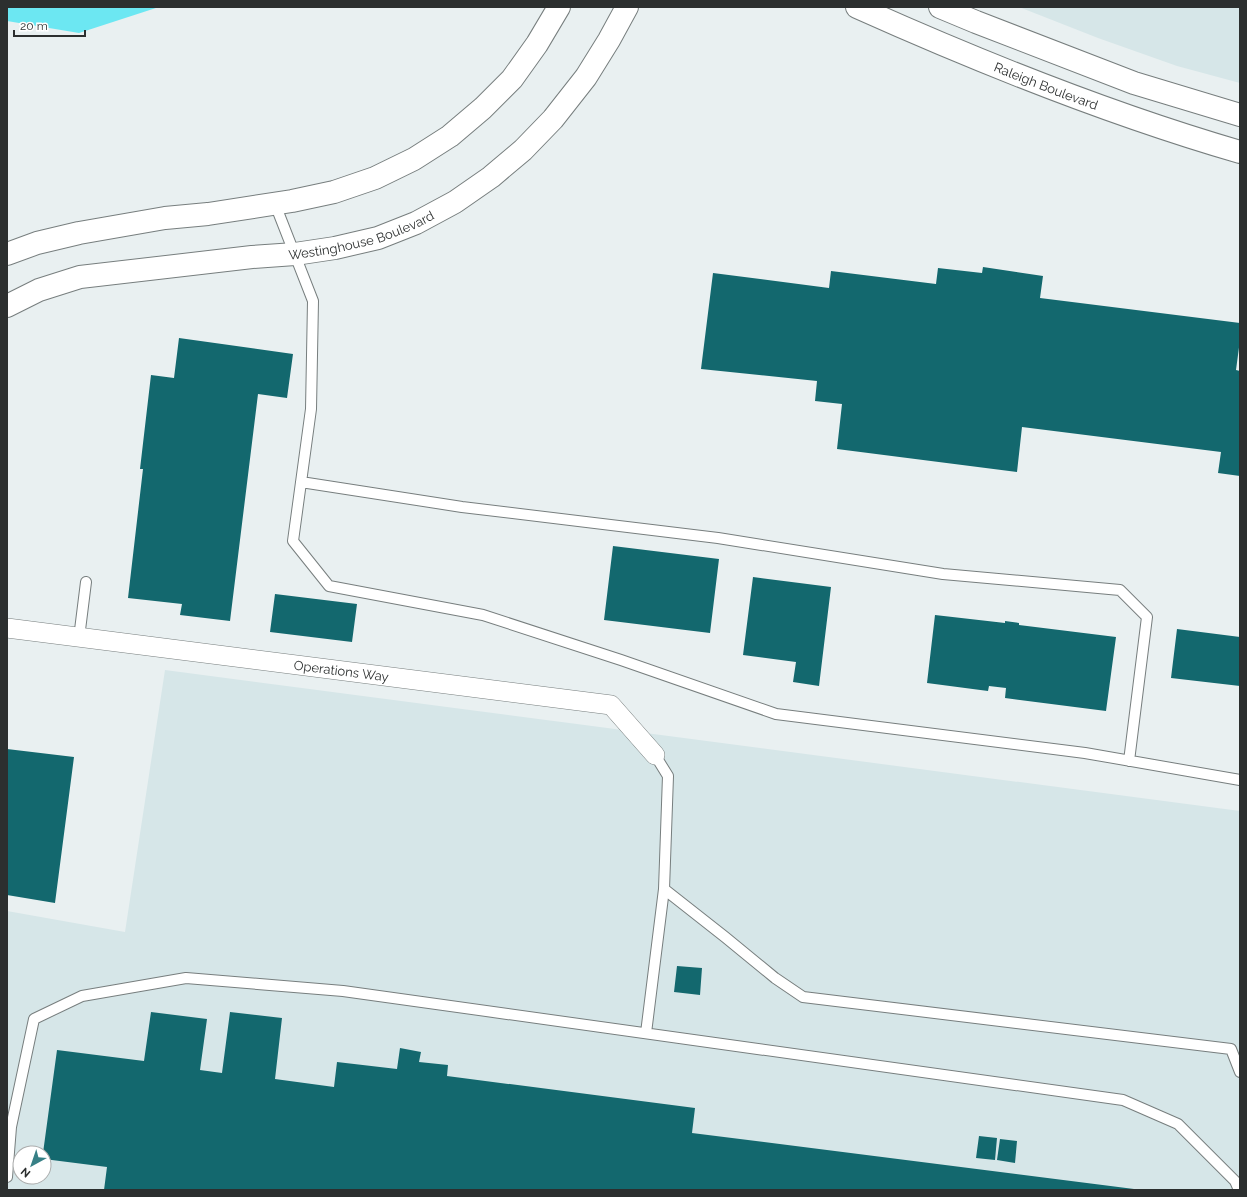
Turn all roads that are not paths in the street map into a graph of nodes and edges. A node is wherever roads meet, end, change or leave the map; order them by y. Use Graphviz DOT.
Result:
graph roads {
  1 [pos="560,7"];
  2 [pos="627,7"];
  3 [pos="857,7"];
  4 [pos="940,7"];
  5 [pos="1240,115"];
  6 [pos="1240,152"];
  7 [pos="275,204"];
  8 [pos="7,254"];
  9 [pos="295,254"];
  10 [pos="7,306"];
  11 [pos="301,482"];
  12 [pos="86,582"];
  13 [pos="7,628"];
  14 [pos="79,638"];
  15 [pos="655,754"];
  16 [pos="1129,761"];
  17 [pos="1240,780"];
  18 [pos="664,889"];
  19 [pos="646,1033"];
  20 [pos="1240,1072"];
  21 [pos="9,1126"];
  22 [pos="7,1177"];
  23 [pos="1239,1190"];
  1 -- 7 [label="street"];
  2 -- 9 [label="street, Westinghouse Boulevard"];
  3 -- 6 [label="street, Raleigh Boulevard"];
  4 -- 5 [label="street"];
  7 -- 8 [label="street"];
  7 -- 9 [label="lane"];
  9 -- 10 [label="street, Westinghouse Boulevard"];
  9 -- 11 [label="lane"];
  11 -- 16 [label="lane"];
  11 -- 16 [label="lane"];
  12 -- 14 [label="lane"];
  13 -- 14 [label="street, Operations Way"];
  14 -- 15 [label="street, Operations Way"];
  15 -- 18 [label="lane"];
  16 -- 17 [label="lane"];
  18 -- 19 [label="lane"];
  18 -- 20 [label="lane"];
  19 -- 21 [label="lane"];
  19 -- 23 [label="lane"];
  21 -- 22 [label="lane"];
}
